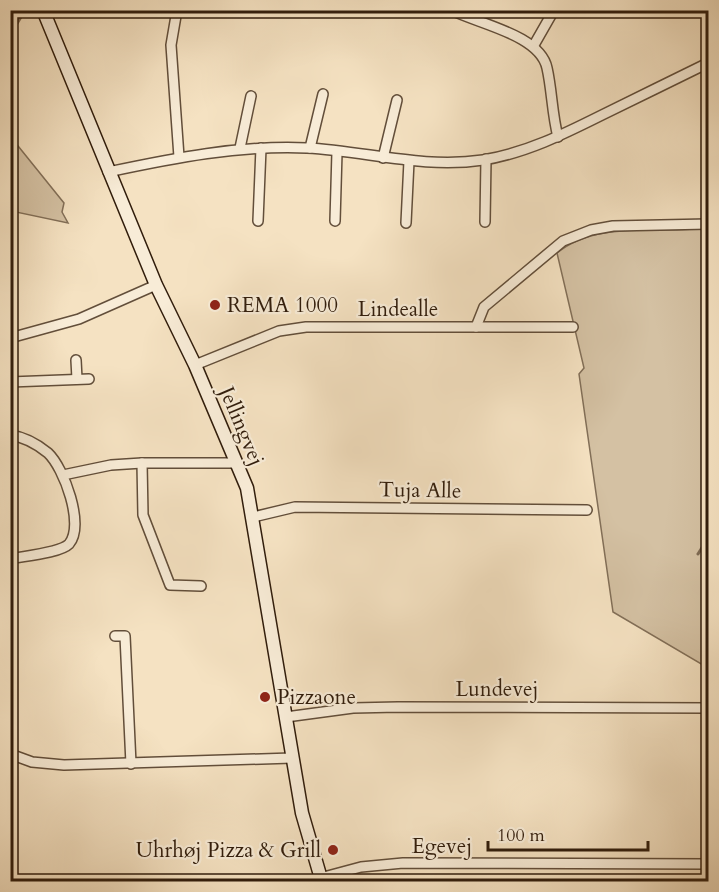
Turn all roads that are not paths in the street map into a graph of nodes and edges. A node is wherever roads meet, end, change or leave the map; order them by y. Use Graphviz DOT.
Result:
graph roads {
  1 [pos="43,10"];
  2 [pos="177,10"];
  3 [pos="451,10"];
  4 [pos="554,10"];
  5 [pos="534,45"];
  6 [pos="708,63"];
  7 [pos="323,94"];
  8 [pos="251,96"];
  9 [pos="397,100"];
  10 [pos="558,136"];
  11 [pos="261,147"];
  12 [pos="240,148"];
  13 [pos="310,148"];
  14 [pos="337,152"];
  15 [pos="179,157"];
  16 [pos="383,158"];
  17 [pos="486,159"];
  18 [pos="409,161"];
  19 [pos="108,172"];
  20 [pos="258,220"];
  21 [pos="335,221"];
  22 [pos="485,222"];
  23 [pos="406,223"];
  24 [pos="708,224"];
  25 [pos="156,285"];
  26 [pos="476,327"];
  27 [pos="573,327"];
  28 [pos="10,338"];
  29 [pos="76,360"];
  30 [pos="195,365"];
  31 [pos="77,379"];
  32 [pos="89,379"];
  33 [pos="10,382"];
  34 [pos="10,435"];
  35 [pos="142,463"];
  36 [pos="238,463"];
  37 [pos="63,475"];
  38 [pos="587,510"];
  39 [pos="254,517"];
  40 [pos="10,559"];
  41 [pos="201,586"];
  42 [pos="115,636"];
  43 [pos="708,708"];
  44 [pos="286,717"];
  45 [pos="10,754"];
  46 [pos="292,758"];
  47 [pos="132,764"];
  48 [pos="708,864"];
  49 [pos="342,877"];
  50 [pos="321,880"];
  1 -- 19 [label="main road, Jellingvej"];
  2 -- 15 [label="street"];
  3 -- 5 [label="street"];
  4 -- 5 [label="street"];
  5 -- 10 [label="street"];
  6 -- 10 [label="street"];
  7 -- 13 [label="street"];
  8 -- 12 [label="street"];
  9 -- 16 [label="street"];
  10 -- 17 [label="street"];
  11 -- 12 [label="street"];
  11 -- 13 [label="street"];
  11 -- 20 [label="street"];
  12 -- 15 [label="street"];
  13 -- 14 [label="street"];
  14 -- 16 [label="street"];
  14 -- 21 [label="street"];
  15 -- 19 [label="street"];
  16 -- 18 [label="street"];
  17 -- 18 [label="street"];
  17 -- 22 [label="street"];
  18 -- 23 [label="street"];
  19 -- 25 [label="main road, Jellingvej"];
  24 -- 26 [label="street"];
  25 -- 28 [label="street"];
  25 -- 30 [label="main road, Jellingvej"];
  26 -- 27 [label="street, Lindealle"];
  26 -- 30 [label="street, Lindealle"];
  29 -- 31 [label="street"];
  30 -- 36 [label="main road, Jellingvej"];
  31 -- 32 [label="street"];
  31 -- 33 [label="street"];
  34 -- 37 [label="street"];
  35 -- 36 [label="street"];
  35 -- 37 [label="street"];
  35 -- 41 [label="street"];
  36 -- 39 [label="main road, Jellingvej"];
  37 -- 40 [label="street"];
  38 -- 39 [label="street, Tuja Alle"];
  39 -- 44 [label="main road, Jellingvej"];
  42 -- 47 [label="street"];
  43 -- 44 [label="street, Lundevej"];
  44 -- 46 [label="main road, Jellingvej"];
  45 -- 47 [label="street"];
  46 -- 47 [label="street"];
  46 -- 50 [label="main road, Jellingvej"];
  48 -- 49 [label="street, Egevej"];
  49 -- 50 [label="street, Egevej"];
}
